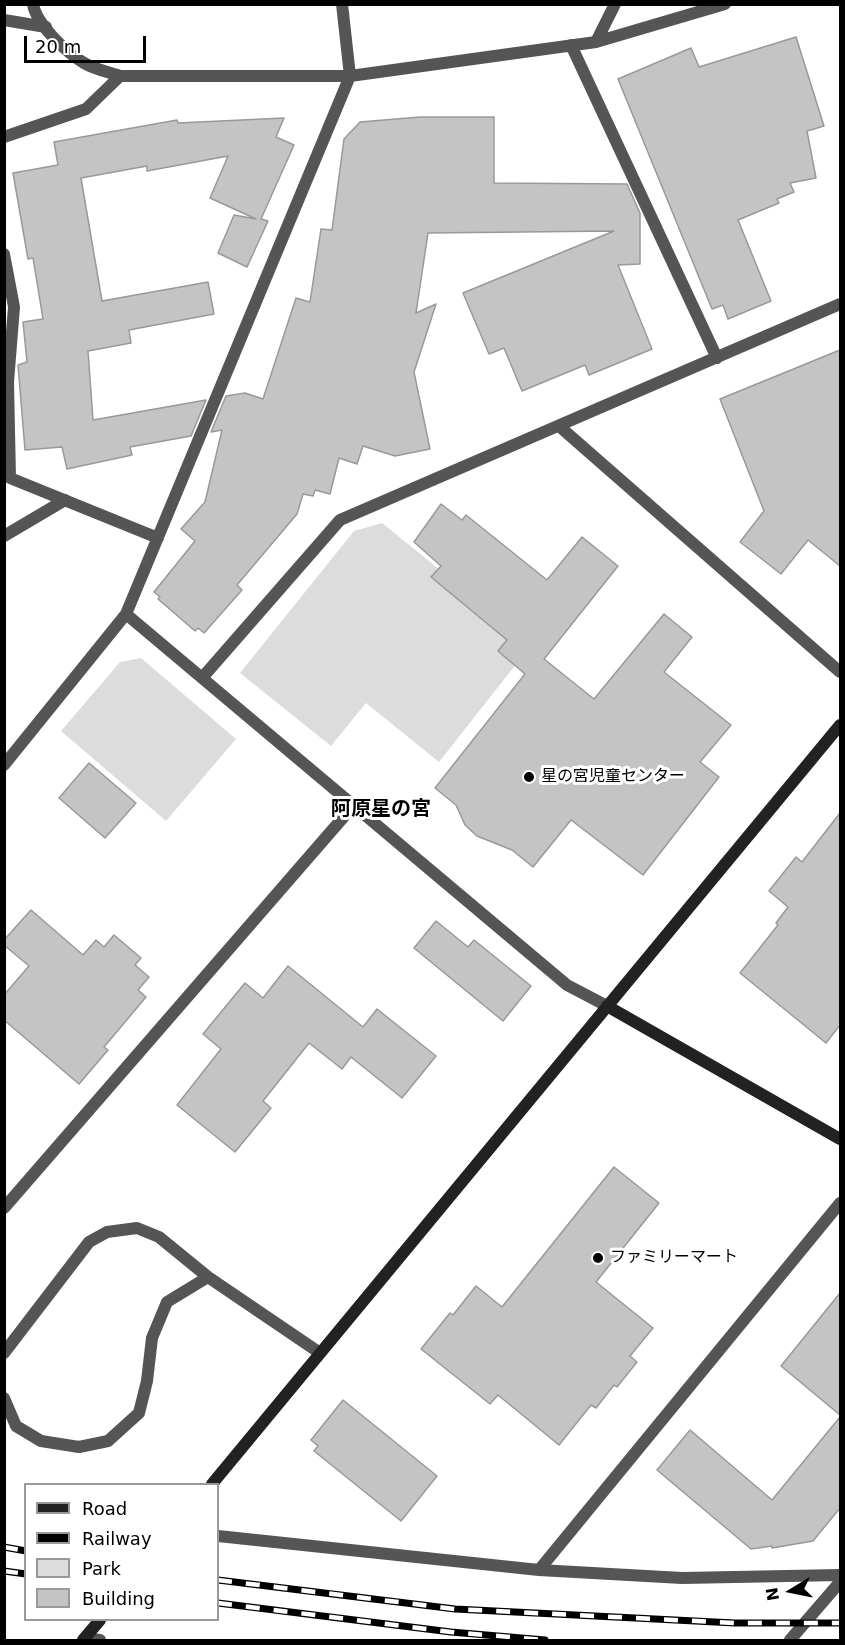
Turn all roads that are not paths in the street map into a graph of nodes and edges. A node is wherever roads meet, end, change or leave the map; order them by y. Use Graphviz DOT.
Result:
graph roads {
  1 [pos="33,4"];
  2 [pos="342,4"];
  3 [pos="615,4"];
  4 [pos="725,4"];
  5 [pos="4,20"];
  6 [pos="46,27"];
  7 [pos="596,42"];
  8 [pos="571,45"];
  9 [pos="120,76"];
  10 [pos="350,76"];
  11 [pos="4,137"];
  12 [pos="4,254"];
  13 [pos="840,304"];
  14 [pos="717,358"];
  15 [pos="559,426"];
  16 [pos="65,500"];
  17 [pos="4,536"];
  18 [pos="158,538"];
  19 [pos="126,614"];
  20 [pos="840,672"];
  21 [pos="202,678"];
  22 [pos="840,725"];
  23 [pos="4,765"];
  24 [pos="354,805"];
  25 [pos="607,1006"];
  26 [pos="840,1139"];
  27 [pos="840,1203"];
  28 [pos="4,1208"];
  29 [pos="208,1277"];
  30 [pos="4,1353"];
  31 [pos="320,1353"];
  32 [pos="4,1398"];
  33 [pos="214,1483"];
  34 [pos="219,1536"];
  35 [pos="539,1570"];
  36 [pos="840,1575"];
  37 [pos="840,1582"];
  38 [pos="99,1621"];
  39 [pos="84,1639"];
  40 [pos="100,1641"];
  41 [pos="790,1641"];
  1 -- 6 [label="street"];
  2 -- 10 [label="street"];
  3 -- 7 [label="street"];
  4 -- 7 [label="street"];
  5 -- 6 [label="street"];
  6 -- 9 [label="street"];
  7 -- 8 [label="street"];
  8 -- 10 [label="street"];
  8 -- 14 [label="street"];
  9 -- 10 [label="street"];
  9 -- 11 [label="street"];
  10 -- 18 [label="street"];
  12 -- 16 [label="street"];
  13 -- 14 [label="street"];
  14 -- 15 [label="street"];
  15 -- 20 [label="street"];
  15 -- 21 [label="street"];
  16 -- 17 [label="street"];
  16 -- 18 [label="street"];
  18 -- 19 [label="street"];
  19 -- 21 [label="street"];
  19 -- 23 [label="street"];
  21 -- 24 [label="street"];
  22 -- 25 [label="street"];
  24 -- 25 [label="street"];
  24 -- 28 [label="street"];
  25 -- 26 [label="street"];
  25 -- 31 [label="street"];
  27 -- 35 [label="street"];
  29 -- 30 [label="street"];
  29 -- 31 [label="street"];
  29 -- 32 [label="street"];
  31 -- 33 [label="street"];
  34 -- 35 [label="street"];
  35 -- 36 [label="street"];
  37 -- 41 [label="street"];
  38 -- 39 [label="street"];
  39 -- 40 [label="street"];
}
